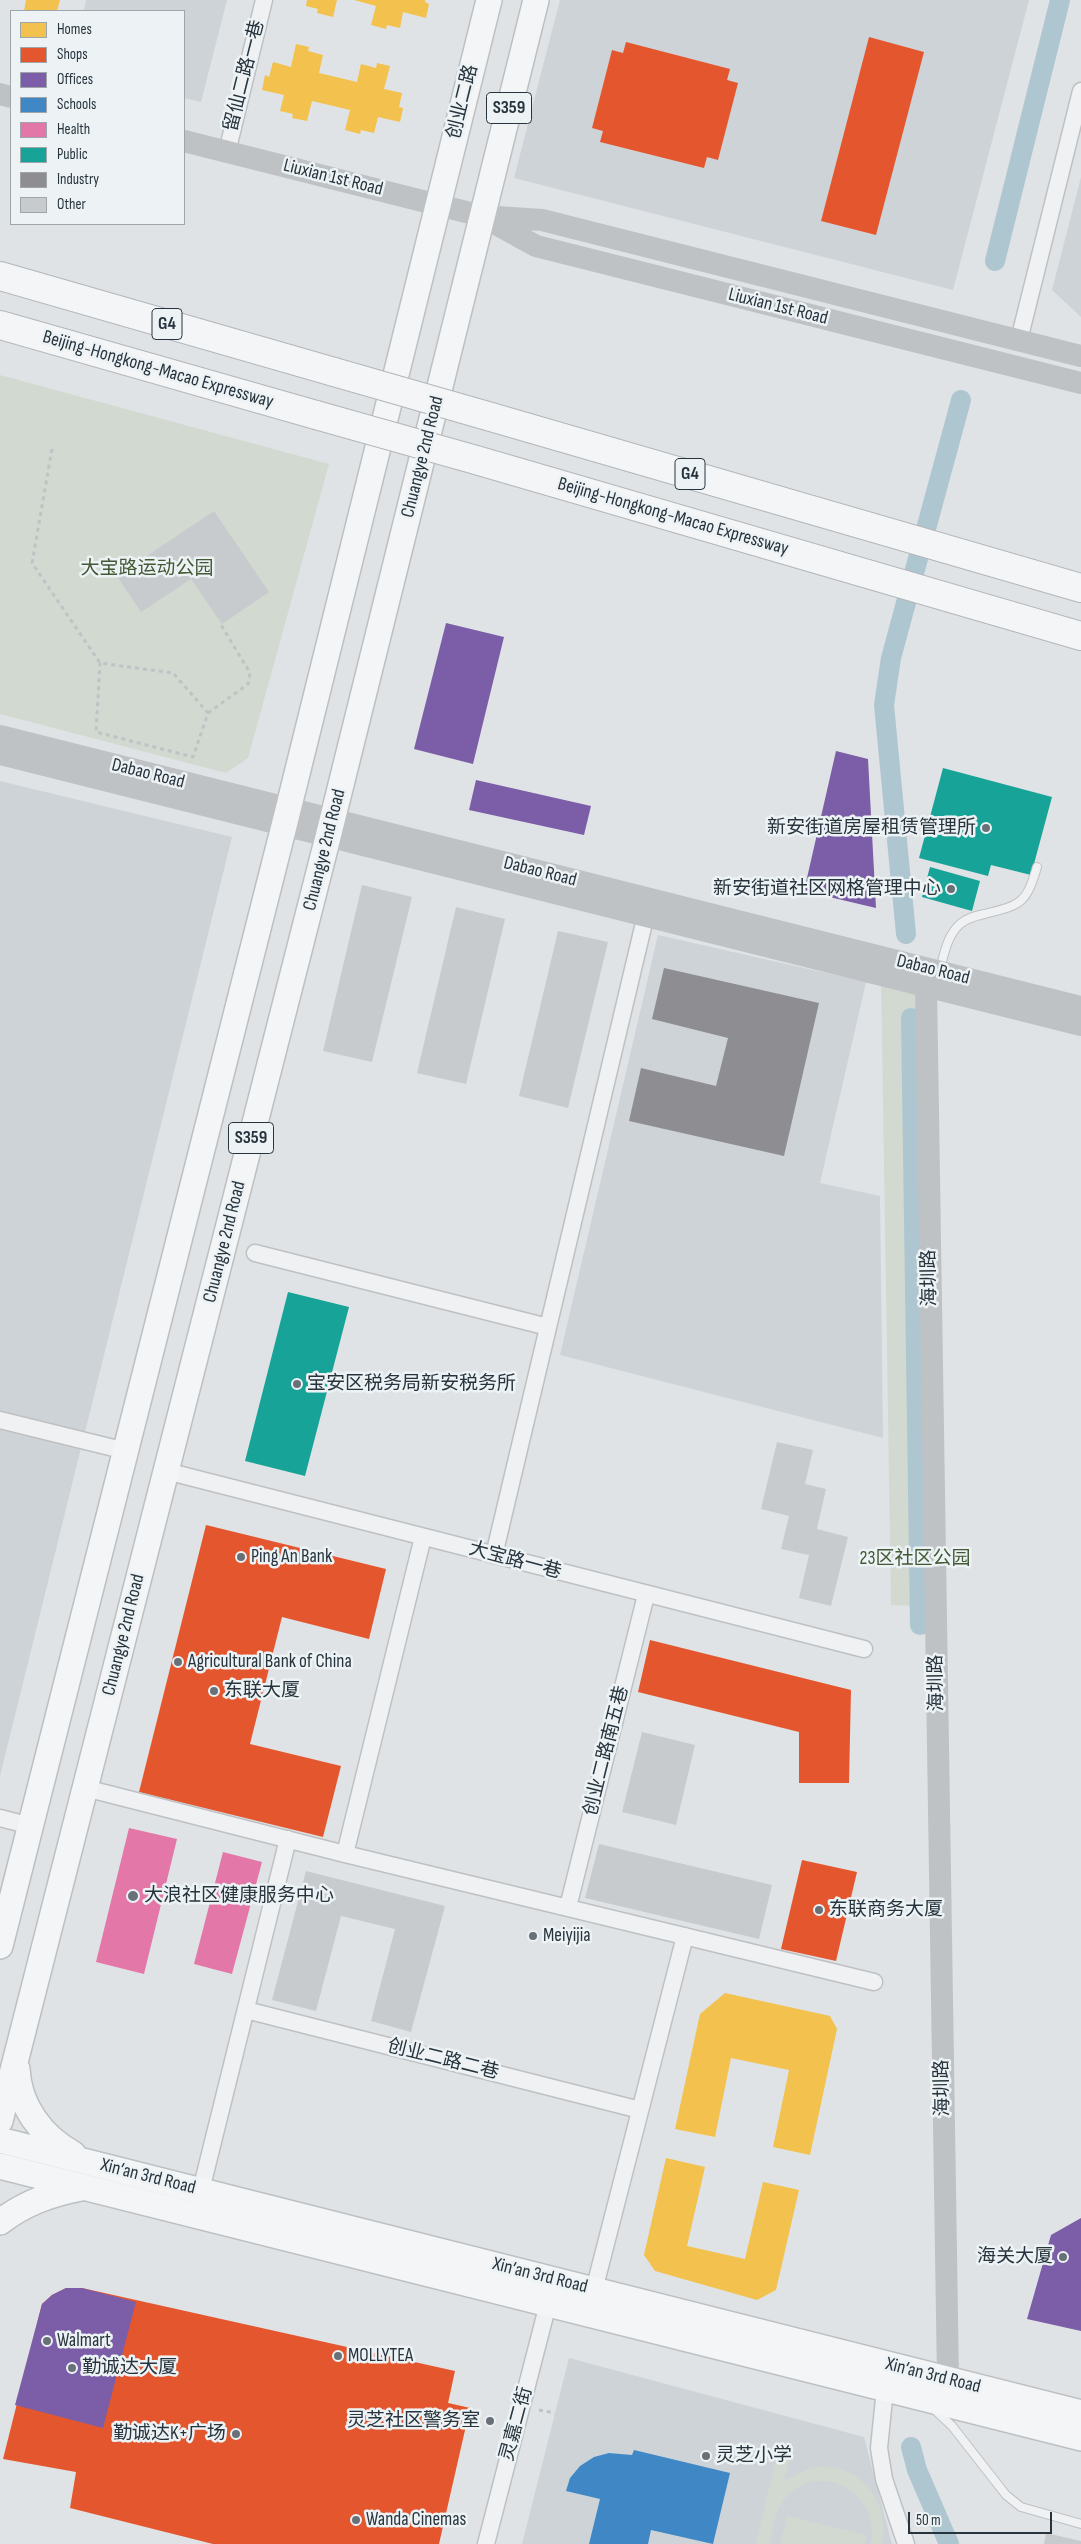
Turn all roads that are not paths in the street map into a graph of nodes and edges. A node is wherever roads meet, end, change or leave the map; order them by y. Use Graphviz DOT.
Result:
graph roads {
  1 [pos="264,0"];
  2 [pos="489,0"];
  3 [pos="536,0"];
  4 [pos="1081,92"];
  5 [pos="185,141"];
  6 [pos="227,152"];
  7 [pos="437,205"];
  8 [pos="482,216"];
  9 [pos="0,276"];
  10 [pos="0,324"];
  11 [pos="1019,340"];
  12 [pos="1081,356"];
  13 [pos="1081,383"];
  14 [pos="1081,588"];
  15 [pos="1081,636"];
  16 [pos="0,736"];
  17 [pos="0,754"];
  18 [pos="287,818"];
  19 [pos="330,828"];
  20 [pos="1037,867"];
  21 [pos="648,908"];
  22 [pos="932,979"];
  23 [pos="1081,1007"];
  24 [pos="1081,1025"];
  25 [pos="255,1253"];
  26 [pos="548,1327"];
  27 [pos="0,1420"];
  28 [pos="126,1451"];
  29 [pos="166,1471"];
  30 [pos="423,1537"];
  31 [pos="494,1555"];
  32 [pos="646,1595"];
  33 [pos="864,1649"];
  34 [pos="85,1788"];
  35 [pos="0,1818"];
  36 [pos="31,1826"];
  37 [pos="288,1839"];
  38 [pos="345,1854"];
  39 [pos="568,1908"];
  40 [pos="685,1936"];
  41 [pos="0,1946"];
  42 [pos="874,1982"];
  43 [pos="246,2010"];
  44 [pos="16,2059"];
  45 [pos="640,2110"];
  46 [pos="0,2121"];
  47 [pos="0,2140"];
  48 [pos="87,2162"];
  49 [pos="0,2166"];
  50 [pos="86,2187"];
  51 [pos="201,2190"];
  52 [pos="0,2222"];
  53 [pos="594,2290"];
  54 [pos="548,2304"];
  55 [pos="948,2379"];
  56 [pos="885,2389"];
  57 [pos="918,2397"];
  58 [pos="1081,2413"];
  59 [pos="1081,2438"];
  60 [pos="1081,2524"];
  61 [pos="486,2544"];
  62 [pos="906,2544"];
  1 -- 6 [label="street, 留仙二路一巷"];
  2 -- 7 [label="main road, 创业二路 / S359"];
  3 -- 8 [label="main road, S359"];
  4 -- 11 [label="street"];
  5 -- 6 [label="main road, Liuxian 1st Road"];
  6 -- 7 [label="main road, Liuxian 1st Road"];
  7 -- 8 [label="main road, Liuxian 1st Road"];
  7 -- 18 [label="main road, S359"];
  8 -- 11 [label="main road, Liuxian 1st Road"];
  8 -- 13 [label="main road, Liuxian 1st Road"];
  8 -- 19 [label="main road, Chuangye 2nd Road / S359"];
  9 -- 14 [label="highway, G4, bridge"];
  10 -- 15 [label="highway, Beijing-Hongkong-Macao Expressway / G4, bridge"];
  11 -- 12 [label="main road, Liuxian 1st Road"];
  16 -- 18 [label="main road, Dabao Road"];
  17 -- 18 [label="main road, Dabao Road"];
  18 -- 19 [label="main road, Dabao Road"];
  18 -- 28 [label="main road, S359"];
  19 -- 21 [label="main road, Dabao Road"];
  19 -- 29 [label="main road, Chuangye 2nd Road / S359"];
  20 -- 22 [label="lane"];
  21 -- 22 [label="main road, Dabao Road"];
  21 -- 26 [label="street"];
  22 -- 23 [label="main road, Dabao Road"];
  22 -- 24 [label="main road, Dabao Road"];
  22 -- 55 [label="main road, 海圳路"];
  25 -- 26 [label="street"];
  26 -- 31 [label="street"];
  27 -- 28 [label="street"];
  28 -- 36 [label="main road, S359"];
  29 -- 30 [label="street, 大宝路一巷"];
  29 -- 34 [label="main road, Chuangye 2nd Road / S359"];
  30 -- 31 [label="street, 大宝路一巷"];
  30 -- 38 [label="street"];
  31 -- 32 [label="street, 大宝路一巷"];
  32 -- 33 [label="street, 大宝路一巷"];
  32 -- 39 [label="street, 创业二路南五巷"];
  34 -- 37 [label="street"];
  34 -- 44 [label="main road, Chuangye 2nd Road / S359"];
  35 -- 36 [label="street"];
  36 -- 41 [label="main road, S359"];
  37 -- 38 [label="street"];
  37 -- 43 [label="street"];
  38 -- 39 [label="street"];
  39 -- 40 [label="street"];
  40 -- 42 [label="street"];
  40 -- 45 [label="street"];
  43 -- 45 [label="street, 创业二路二巷"];
  43 -- 51 [label="street"];
  44 -- 46 [label="main road, Chuangye 2nd Road / S359"];
  44 -- 48 [label="main road"];
  45 -- 53 [label="street"];
  47 -- 48 [label="main road, Xin’an 3rd Road"];
  48 -- 51 [label="main road, Xin’an 3rd Road"];
  49 -- 50 [label="main road, Xin’an 3rd Road"];
  50 -- 52 [label="main road"];
  50 -- 54 [label="main road, Xin’an 3rd Road"];
  51 -- 53 [label="main road, Xin’an 3rd Road"];
  53 -- 55 [label="main road, Xin’an 3rd Road"];
  54 -- 56 [label="main road, Xin’an 3rd Road"];
  54 -- 61 [label="street, 灵嘉二街"];
  55 -- 58 [label="main road, Xin’an 3rd Road"];
  56 -- 57 [label="main road, Xin’an 3rd Road"];
  56 -- 62 [label="street"];
  57 -- 59 [label="main road, Xin’an 3rd Road"];
  57 -- 60 [label="lane"];
}
